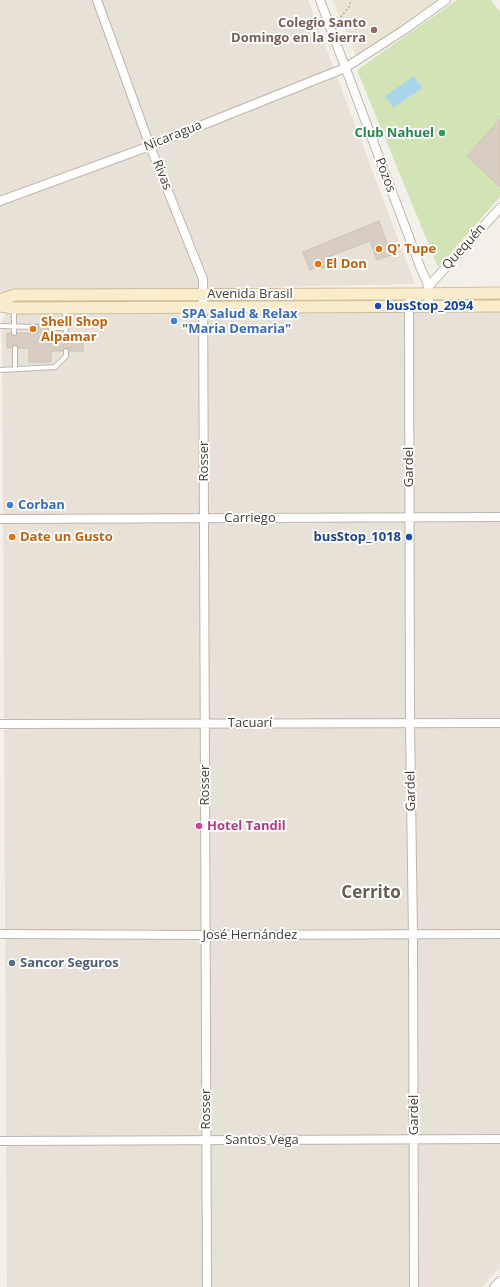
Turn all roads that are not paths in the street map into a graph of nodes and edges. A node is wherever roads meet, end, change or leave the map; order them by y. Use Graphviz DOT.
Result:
graph roads {
  1 [pos="97,0"];
  2 [pos="320,0"];
  3 [pos="446,0"];
  4 [pos="345,68"];
  5 [pos="150,146"];
  6 [pos="0,201"];
  7 [pos="500,208"];
  8 [pos="428,290"];
  9 [pos="500,293"];
  10 [pos="202,294"];
  11 [pos="409,294"];
  12 [pos="0,300"];
  13 [pos="0,306"];
  14 [pos="409,306"];
  15 [pos="428,306"];
  16 [pos="500,306"];
  17 [pos="202,307"];
  18 [pos="14,308"];
  19 [pos="65,308"];
  20 [pos="0,326"];
  21 [pos="14,327"];
  22 [pos="36,327"];
  23 [pos="51,328"];
  24 [pos="65,328"];
  25 [pos="14,333"];
  26 [pos="66,334"];
  27 [pos="15,348"];
  28 [pos="66,351"];
  29 [pos="15,369"];
  30 [pos="0,370"];
  31 [pos="409,517"];
  32 [pos="500,517"];
  33 [pos="204,518"];
  34 [pos="0,519"];
  35 [pos="410,723"];
  36 [pos="500,723"];
  37 [pos="0,724"];
  38 [pos="205,724"];
  39 [pos="0,934"];
  40 [pos="500,934"];
  41 [pos="206,935"];
  42 [pos="413,935"];
  43 [pos="500,1139"];
  44 [pos="206,1140"];
  45 [pos="414,1140"];
  46 [pos="0,1141"];
  47 [pos="500,1281"];
  48 [pos="207,1287"];
  49 [pos="414,1287"];
  50 [pos="494,1287"];
  1 -- 5 [label="street, Rivas"];
  2 -- 4 [label="street, Pozos"];
  3 -- 4 [label="street, Nicaragua"];
  4 -- 5 [label="street, Nicaragua"];
  4 -- 8 [label="street, Pozos"];
  5 -- 6 [label="street, Nicaragua"];
  5 -- 10 [label="street, Rivas"];
  7 -- 8 [label="street, Quequén"];
  8 -- 9 [label="main road, Avenida Brasil"];
  8 -- 11 [label="main road, Avenida Brasil"];
  8 -- 15 [label="street, Pozos"];
  10 -- 11 [label="main road, Avenida Brasil"];
  10 -- 12 [label="main road, Avenida Brasil"];
  10 -- 17 [label="street, Rivas"];
  11 -- 14 [label="street, Gardel"];
  13 -- 18 [label="main road, Avenida Brasil"];
  14 -- 15 [label="main road, Avenida Brasil"];
  14 -- 17 [label="main road, Avenida Brasil"];
  14 -- 31 [label="street, Gardel"];
  15 -- 16 [label="main road, Avenida Brasil"];
  17 -- 19 [label="main road, Avenida Brasil"];
  17 -- 33 [label="street, Rosser"];
  18 -- 19 [label="main road, Avenida Brasil"];
  18 -- 21 [label="lane"];
  19 -- 24 [label="lane"];
  20 -- 21 [label="lane"];
  21 -- 22 [label="lane"];
  21 -- 25 [label="lane"];
  23 -- 24 [label="lane"];
  24 -- 26 [label="lane"];
  27 -- 29 [label="lane"];
  28 -- 29 [label="lane"];
  29 -- 30 [label="lane"];
  31 -- 32 [label="street, Carriego"];
  31 -- 33 [label="street, Carriego"];
  31 -- 35 [label="street, Gardel"];
  33 -- 34 [label="street, Carriego"];
  33 -- 38 [label="street, Rosser"];
  35 -- 36 [label="street, Tacuarí"];
  35 -- 38 [label="street, Tacuarí"];
  35 -- 42 [label="street, Gardel"];
  37 -- 38 [label="street, Tacuarí"];
  38 -- 41 [label="street, Rosser"];
  39 -- 41 [label="street, José Hernández"];
  40 -- 42 [label="street, José Hernández"];
  41 -- 42 [label="street, José Hernández"];
  41 -- 44 [label="street, Rosser"];
  42 -- 45 [label="street, Gardel"];
  43 -- 45 [label="street, Santos Vega"];
  44 -- 45 [label="street, Santos Vega"];
  44 -- 46 [label="street, Santos Vega"];
  44 -- 48 [label="street, Rosser"];
  45 -- 49 [label="street, Gardel"];
  47 -- 50 [label="street"];
}
